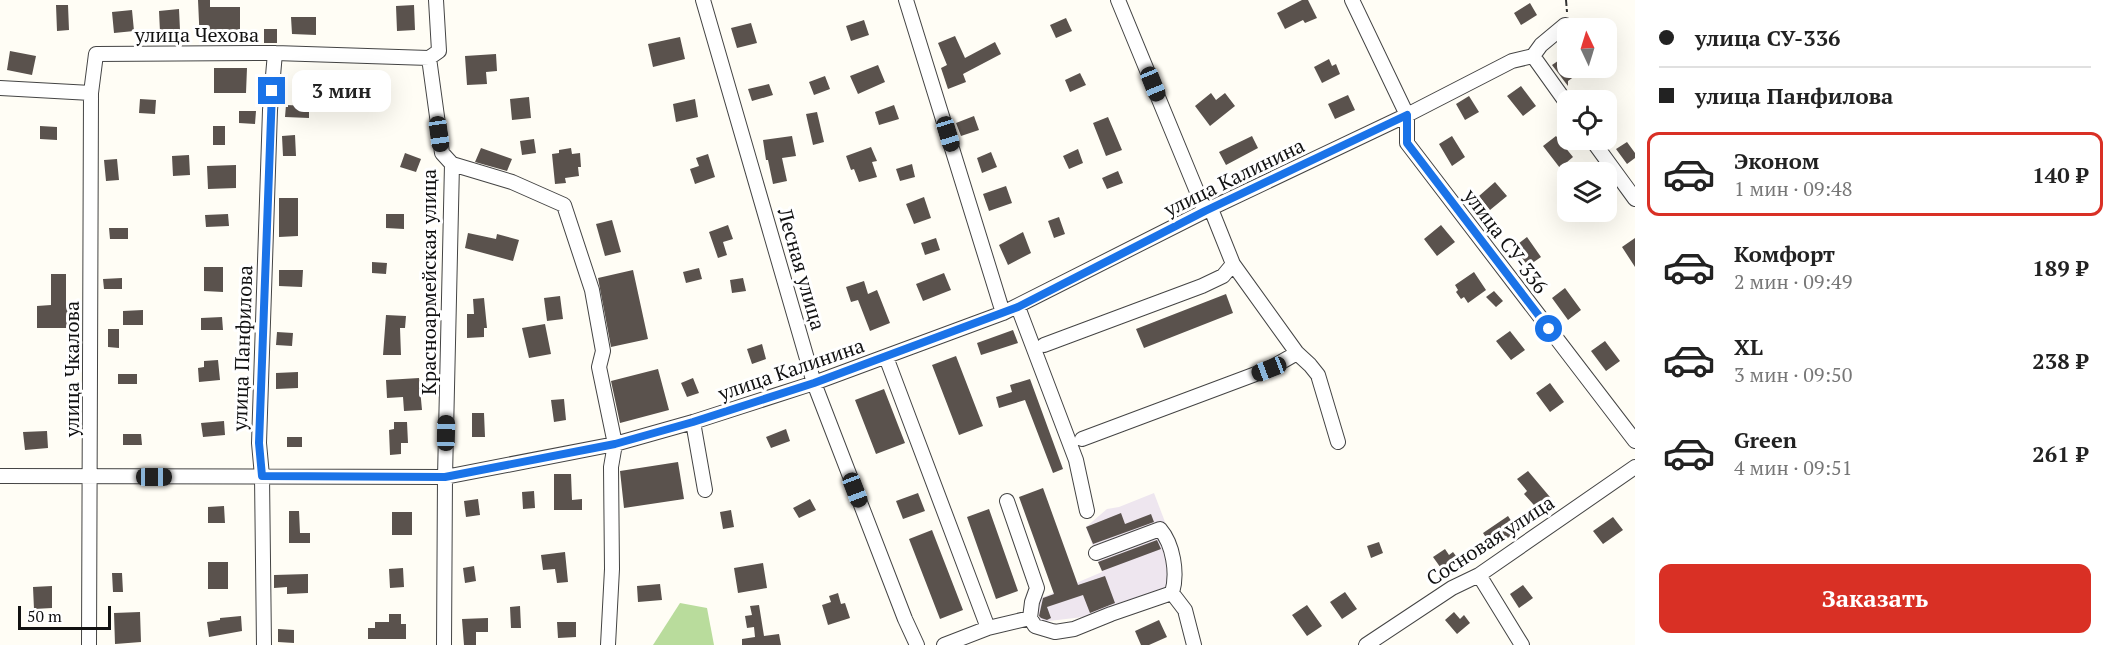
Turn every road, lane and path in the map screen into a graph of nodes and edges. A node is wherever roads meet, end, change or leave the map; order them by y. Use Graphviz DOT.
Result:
graph roads {
  1 [pos="436,0"];
  2 [pos="703,0"];
  3 [pos="906,0"];
  4 [pos="1118,0"];
  5 [pos="1352,0"];
  6 [pos="1557,32"];
  7 [pos="275,53"];
  8 [pos="1533,57"];
  9 [pos="429,58"];
  10 [pos="0,88"];
  11 [pos="1557,90"];
  12 [pos="91,93"];
  13 [pos="1407,115"];
  14 [pos="1599,150"];
  15 [pos="452,165"];
  16 [pos="1635,199"];
  17 [pos="1208,210"];
  18 [pos="1233,264"];
  19 [pos="1018,307"];
  20 [pos="1003,313"];
  21 [pos="1044,345"];
  22 [pos="1297,354"];
  23 [pos="886,357"];
  24 [pos="814,383"];
  25 [pos="693,422"];
  26 [pos="1082,439"];
  27 [pos="1635,441"];
  28 [pos="1338,442"];
  29 [pos="615,444"];
  30 [pos="1635,467"];
  31 [pos="0,476"];
  32 [pos="262,476"];
  33 [pos="90,477"];
  34 [pos="445,477"];
  35 [pos="705,490"];
  36 [pos="1007,501"];
  37 [pos="1087,511"];
  38 [pos="1096,553"];
  39 [pos="1479,575"];
  40 [pos="1172,593"];
  41 [pos="1030,618"];
  42 [pos="988,628"];
  43 [pos="89,645"];
  44 [pos="264,645"];
  45 [pos="444,645"];
  46 [pos="608,645"];
  47 [pos="917,645"];
  48 [pos="944,645"];
  49 [pos="1194,645"];
  50 [pos="1366,645"];
  51 [pos="1522,645"];
  1 -- 9 [label="street, Красноармейская улица"];
  2 -- 24 [label="street, Лесная улица"];
  3 -- 20 [label="street"];
  4 -- 17 [label="street"];
  5 -- 13 [label="street"];
  6 -- 8 [label="street"];
  7 -- 9 [label="street, улица Чехова"];
  7 -- 12 [label="street, улица Чехова"];
  7 -- 32 [label="street, улица Панфилова"];
  8 -- 11 [label="street"];
  8 -- 13 [label="street, улица Калинина"];
  9 -- 15 [label="street, Красноармейская улица"];
  10 -- 12 [label="street"];
  12 -- 33 [label="street, улица Чкалова"];
  13 -- 17 [label="street, улица Калинина"];
  13 -- 27 [label="street, улица СУ-336"];
  14 -- 16 [label="street"];
  15 -- 29 [label="street"];
  15 -- 34 [label="street, Красноармейская улица"];
  17 -- 18 [label="street"];
  17 -- 19 [label="street, улица Калинина"];
  18 -- 21 [label="street"];
  18 -- 22 [label="street"];
  19 -- 20 [label="street, улица Калинина"];
  19 -- 37 [label="street"];
  20 -- 23 [label="street, улица Калинина"];
  22 -- 26 [label="street"];
  22 -- 28 [label="street"];
  23 -- 24 [label="street, улица Калинина"];
  23 -- 42 [label="street"];
  24 -- 25 [label="street, улица Калинина"];
  24 -- 47 [label="street, Лесная улица"];
  25 -- 29 [label="street, улица Калинина"];
  25 -- 35 [label="street"];
  29 -- 34 [label="street, улица Калинина"];
  29 -- 46 [label="street"];
  30 -- 39 [label="street, Сосновая улица"];
  31 -- 33 [label="street, улица Калинина"];
  32 -- 33 [label="street, улица Калинина"];
  32 -- 34 [label="street, улица Калинина"];
  32 -- 44 [label="street, улица Панфилова"];
  33 -- 43 [label="street, улица Чкалова"];
  34 -- 45 [label="street, Красноармейская улица"];
  36 -- 41 [label="street"];
  38 -- 40 [label="street"];
  39 -- 50 [label="street, Сосновая улица"];
  39 -- 51 [label="street"];
  40 -- 41 [label="street"];
  40 -- 49 [label="street"];
  41 -- 42 [label="street"];
  42 -- 48 [label="street"];
}
